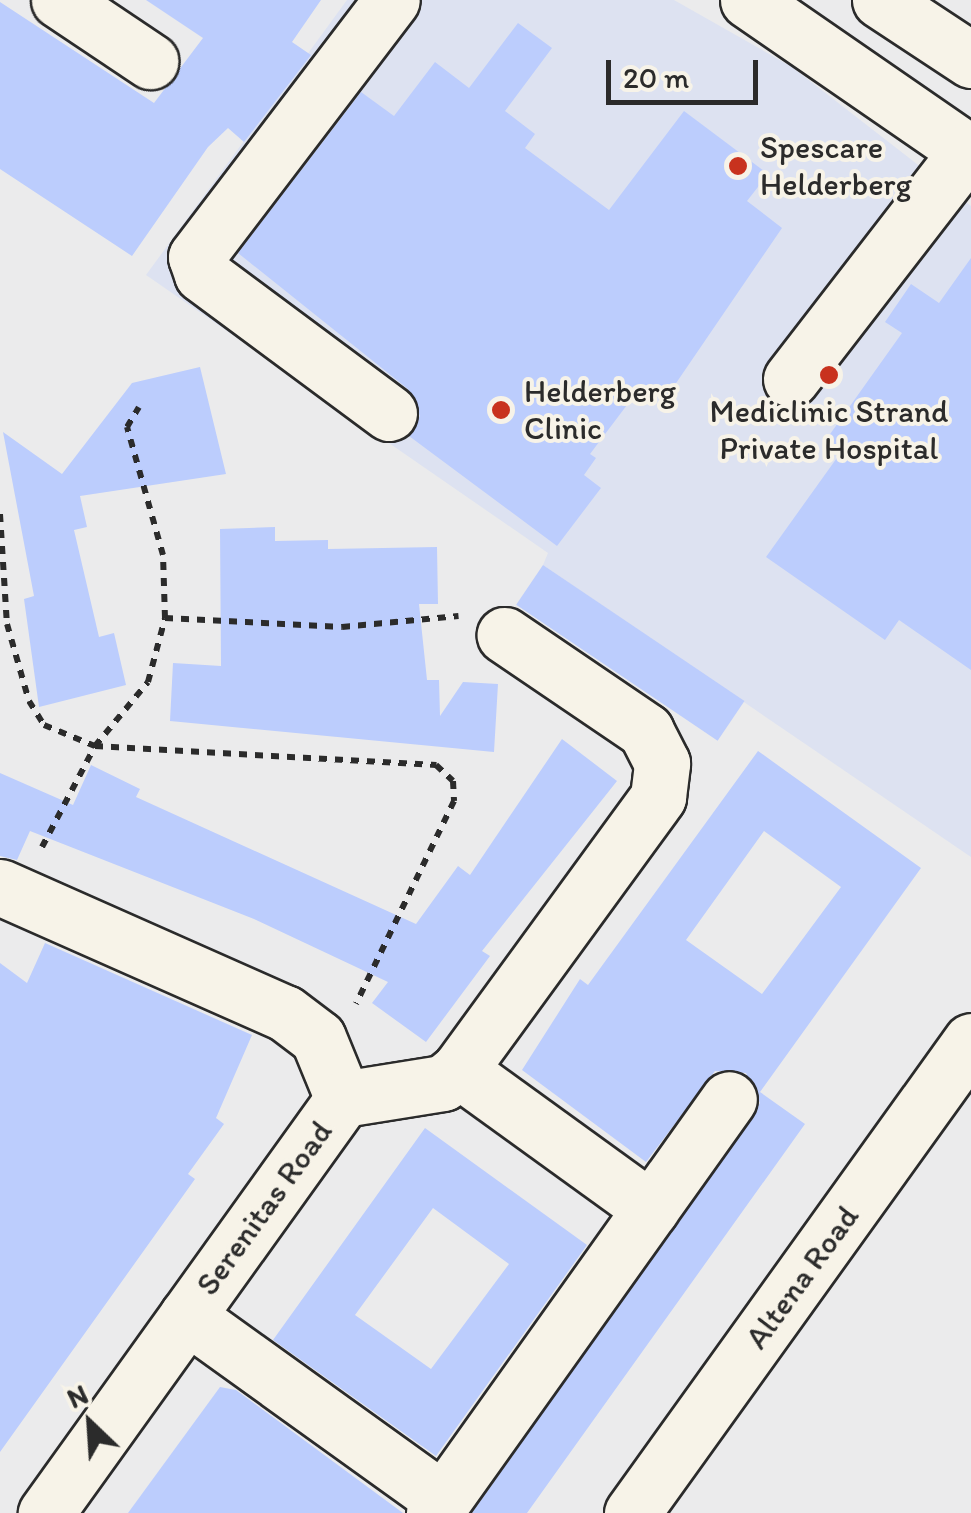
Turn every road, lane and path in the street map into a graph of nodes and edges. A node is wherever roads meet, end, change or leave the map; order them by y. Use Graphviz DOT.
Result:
graph roads {
  1 [pos="59,0"];
  2 [pos="392,0"];
  3 [pos="748,0"];
  4 [pos="880,0"];
  5 [pos="971,60"];
  6 [pos="150,61"];
  7 [pos="969,153"];
  8 [pos="791,379"];
  9 [pos="139,406"];
  10 [pos="389,413"];
  11 [pos="0,514"];
  12 [pos="166,618"];
  13 [pos="505,636"];
  14 [pos="94,746"];
  15 [pos="11,892"];
  16 [pos="318,1038"];
  17 [pos="971,1041"];
  18 [pos="459,1070"];
  19 [pos="342,1098"];
  20 [pos="729,1099"];
  21 [pos="651,1208"];
  22 [pos="187,1316"];
  23 [pos="438,1507"];
  24 [pos="46,1513"];
  25 [pos="632,1513"];
  1 -- 6 [label="street"];
  2 -- 10 [label="street"];
  3 -- 7 [label="street"];
  4 -- 5 [label="street"];
  7 -- 8 [label="street"];
  9 -- 12 [label="path"];
  11 -- 14 [label="path"];
  12 -- 13 [label="path"];
  12 -- 14 [label="path"];
  13 -- 18 [label="street"];
  14 -- 15 [label="path"];
  14 -- 16 [label="path"];
  15 -- 16 [label="street"];
  16 -- 19 [label="street, Serenitas Road"];
  17 -- 25 [label="street, Altena Road"];
  18 -- 19 [label="street"];
  18 -- 21 [label="street"];
  19 -- 22 [label="street, Serenitas Road"];
  20 -- 21 [label="street"];
  21 -- 23 [label="street"];
  22 -- 23 [label="street"];
  22 -- 24 [label="street, Serenitas Road"];
}
